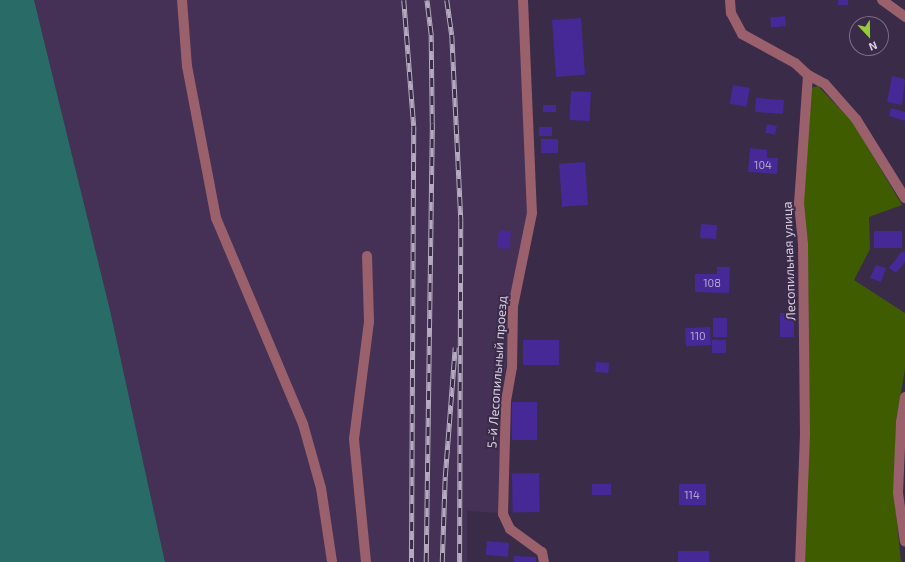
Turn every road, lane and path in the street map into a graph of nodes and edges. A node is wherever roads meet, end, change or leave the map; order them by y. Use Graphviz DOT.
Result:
graph roads {
  1 [pos="182,0"];
  2 [pos="523,0"];
  3 [pos="730,0"];
  4 [pos="882,0"];
  5 [pos="905,17"];
  6 [pos="808,75"];
  7 [pos="905,198"];
  8 [pos="367,256"];
  9 [pos="905,397"];
  10 [pos="905,542"];
  11 [pos="332,562"];
  12 [pos="366,562"];
  13 [pos="544,562"];
  14 [pos="800,562"];
  1 -- 11 [label="street"];
  2 -- 13 [label="street, 5-й Лесопильный проезд"];
  3 -- 6 [label="street"];
  4 -- 5 [label="street"];
  6 -- 7 [label="street"];
  6 -- 14 [label="street, Лесопильная улица"];
  8 -- 12 [label="street"];
  9 -- 10 [label="street"];
}
